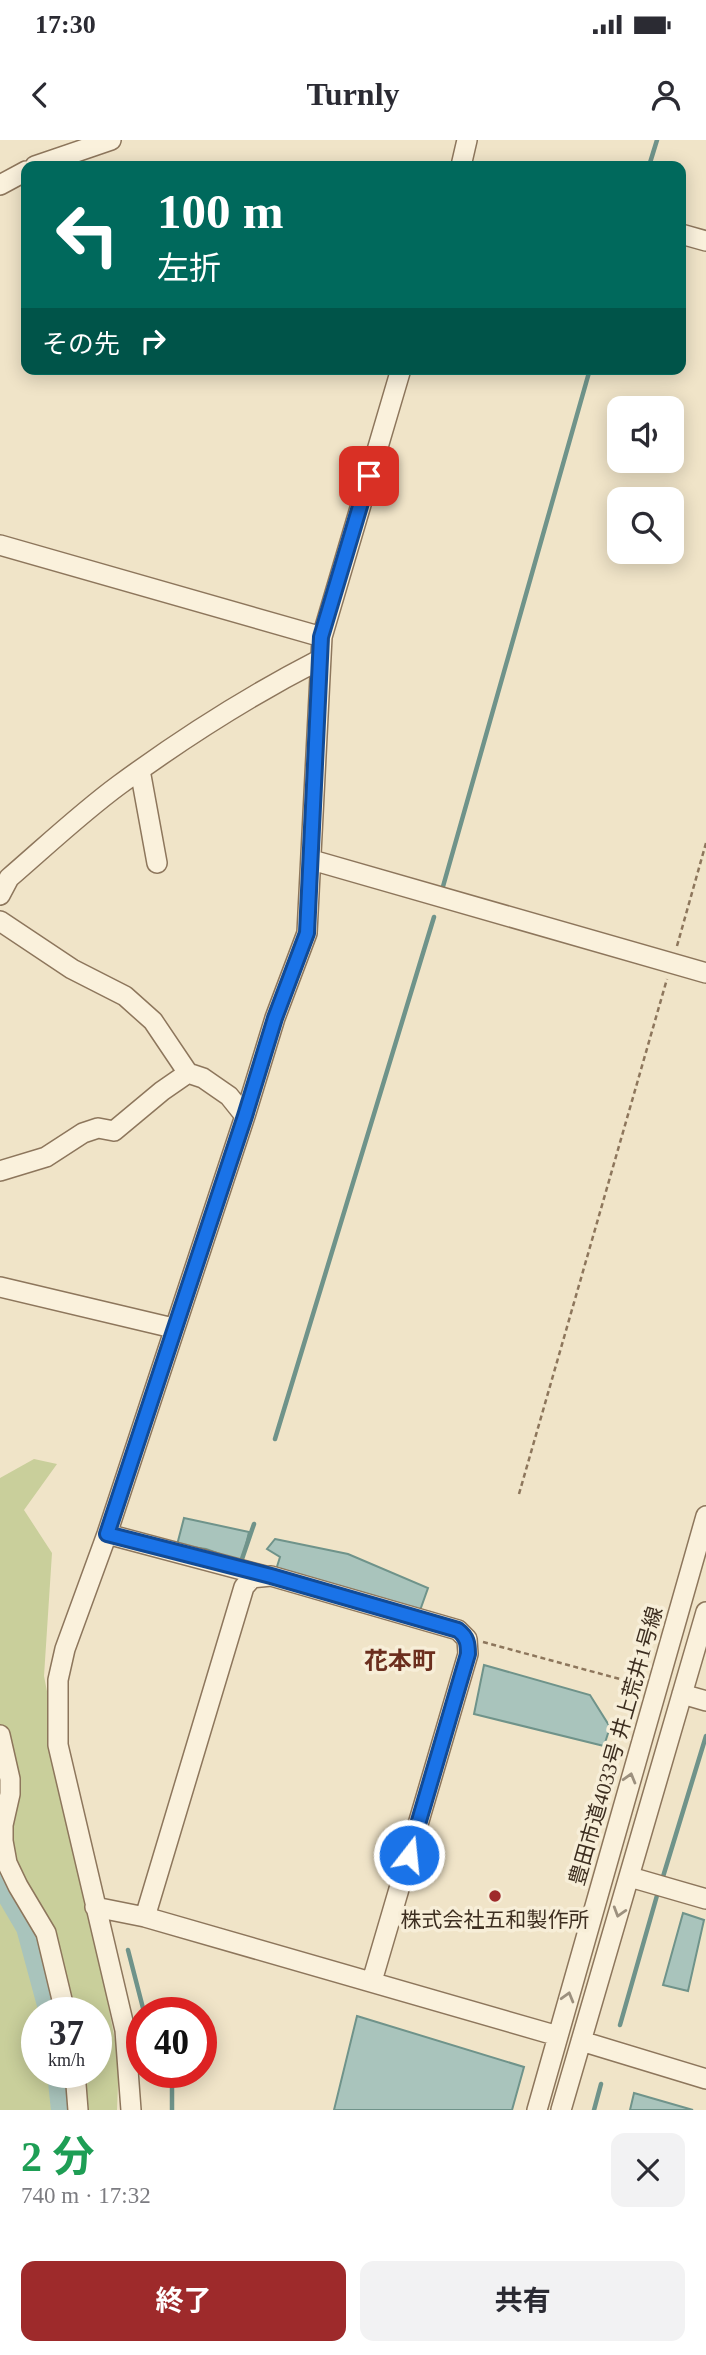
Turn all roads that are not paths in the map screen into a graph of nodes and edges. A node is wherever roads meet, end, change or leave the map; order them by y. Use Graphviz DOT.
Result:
graph roads {
  1 [pos="111,140"];
  2 [pos="467,140"];
  3 [pos="50,161"];
  4 [pos="462,161"];
  5 [pos="21,174"];
  6 [pos="0,185"];
  7 [pos="686,236"];
  8 [pos="706,242"];
  9 [pos="399,375"];
  10 [pos="0,545"];
  11 [pos="321,637"];
  12 [pos="319,660"];
  13 [pos="140,770"];
  14 [pos="312,860"];
  15 [pos="157,863"];
  16 [pos="0,895"];
  17 [pos="0,921"];
  18 [pos="706,973"];
  19 [pos="188,1073"];
  20 [pos="245,1116"];
  21 [pos="0,1171"];
  22 [pos="0,1287"];
  23 [pos="173,1328"];
  24 [pos="706,1516"];
  25 [pos="107,1534"];
  26 [pos="265,1576"];
  27 [pos="706,1612"];
  28 [pos="682,1695"];
  29 [pos="706,1701"];
  30 [pos="0,1735"];
  31 [pos="630,1877"];
  32 [pos="706,1899"];
  33 [pos="96,1907"];
  34 [pos="145,1917"];
  35 [pos="372,1981"];
  36 [pos="61,1997"];
  37 [pos="558,2036"];
  38 [pos="581,2041"];
  39 [pos="706,2078"];
  40 [pos="76,2088"];
  41 [pos="78,2110"];
  42 [pos="131,2110"];
  43 [pos="537,2110"];
  44 [pos="561,2110"];
  1 -- 3 [label="street"];
  2 -- 4 [label="street"];
  5 -- 6 [label="street"];
  7 -- 8 [label="street"];
  9 -- 11 [label="street"];
  10 -- 11 [label="street"];
  11 -- 12 [label="street"];
  12 -- 13 [label="street"];
  12 -- 14 [label="street"];
  13 -- 15 [label="street"];
  13 -- 16 [label="street"];
  14 -- 18 [label="street"];
  14 -- 20 [label="street"];
  17 -- 19 [label="street"];
  19 -- 20 [label="street"];
  19 -- 21 [label="street"];
  20 -- 23 [label="street"];
  22 -- 23 [label="street"];
  23 -- 25 [label="street"];
  37 -- 24 [label="street, 豊田市道4033号 井上荒井1号線, one-way"];
  25 -- 26 [label="street"];
  25 -- 33 [label="street"];
  26 -- 34 [label="street"];
  26 -- 35 [label="street"];
  27 -- 28 [label="street"];
  28 -- 29 [label="street"];
  28 -- 31 [label="street"];
  30 -- 36 [label="street"];
  31 -- 32 [label="street"];
  31 -- 38 [label="street, one-way"];
  33 -- 34 [label="street"];
  33 -- 42 [label="street"];
  34 -- 35 [label="street"];
  35 -- 37 [label="street"];
  37 -- 43 [label="street, 豊田市道4033号 井上荒井1号線"];
  38 -- 39 [label="street"];
  38 -- 44 [label="street"];
  40 -- 41 [label="street"];
}
